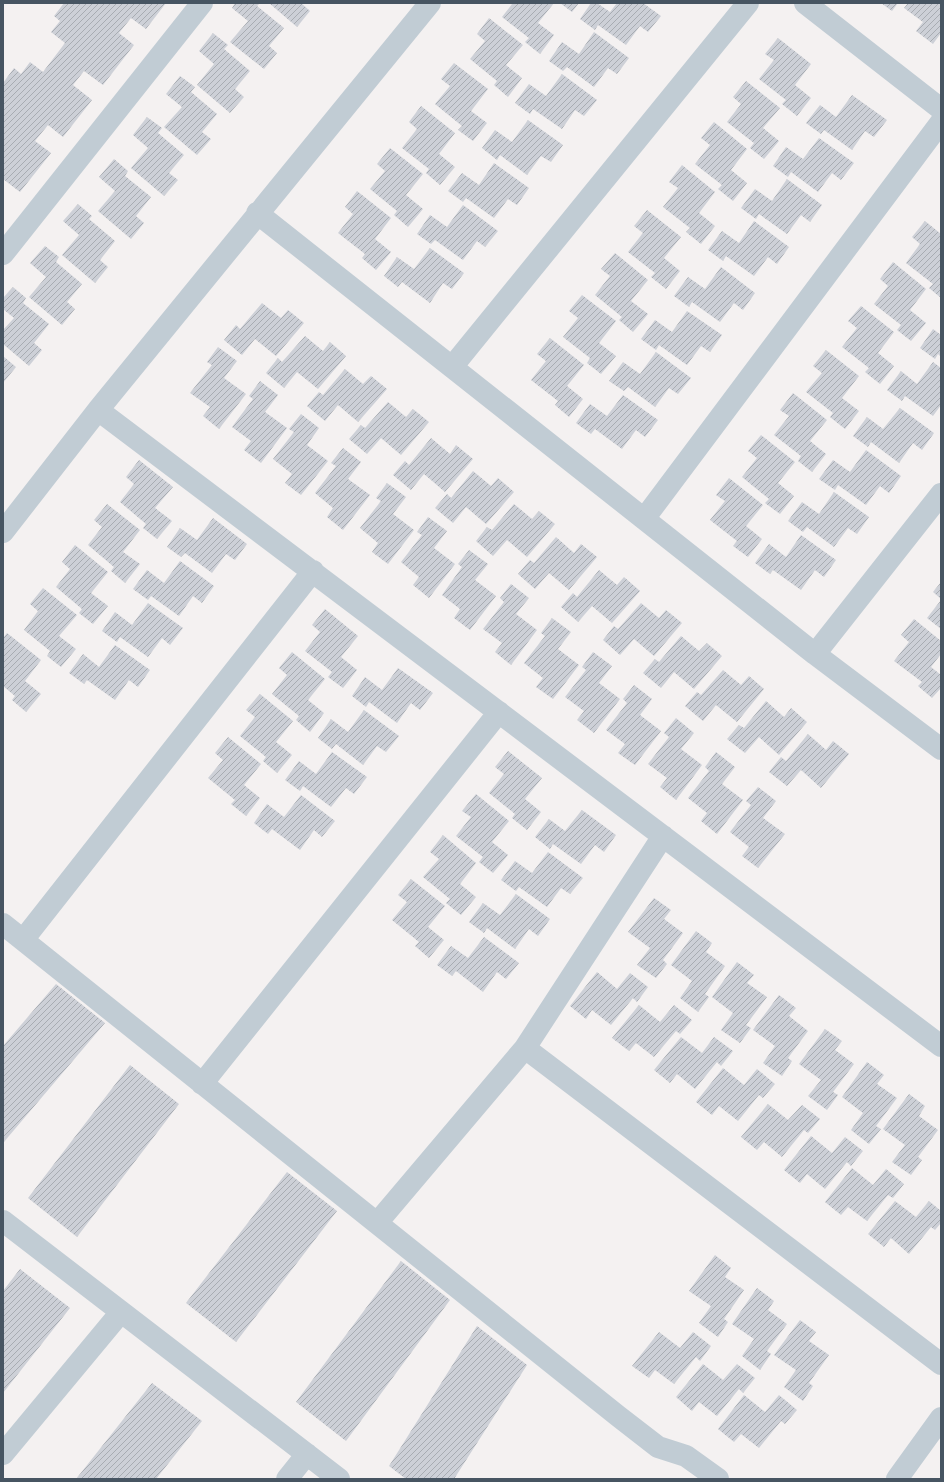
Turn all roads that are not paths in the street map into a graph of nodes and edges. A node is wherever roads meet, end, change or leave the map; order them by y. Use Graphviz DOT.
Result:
graph roads {
  1 [pos="202,3"];
  2 [pos="430,3"];
  3 [pos="748,3"];
  4 [pos="805,3"];
  5 [pos="941,109"];
  6 [pos="941,122"];
  7 [pos="257,213"];
  8 [pos="3,254"];
  9 [pos="452,367"];
  10 [pos="98,410"];
  11 [pos="941,494"];
  12 [pos="644,519"];
  13 [pos="3,532"];
  14 [pos="313,571"];
  15 [pos="815,654"];
  16 [pos="498,712"];
  17 [pos="941,749"];
  18 [pos="663,836"];
  19 [pos="3,924"];
  20 [pos="23,940"];
  21 [pos="941,1046"];
  22 [pos="525,1048"];
  23 [pos="202,1084"];
  24 [pos="3,1221"];
  25 [pos="377,1223"];
  26 [pos="121,1312"];
  27 [pos="941,1364"];
  28 [pos="941,1418"];
  29 [pos="3,1454"];
  30 [pos="307,1454"];
  31 [pos="287,1479"];
  32 [pos="339,1479"];
  33 [pos="718,1479"];
  34 [pos="897,1479"];
  1 -- 8 [label="street"];
  2 -- 7 [label="street"];
  3 -- 9 [label="street"];
  4 -- 5 [label="street"];
  6 -- 12 [label="street"];
  7 -- 9 [label="street"];
  7 -- 10 [label="street"];
  9 -- 12 [label="street"];
  10 -- 13 [label="street"];
  10 -- 14 [label="street"];
  11 -- 15 [label="street"];
  12 -- 15 [label="street"];
  14 -- 16 [label="street"];
  14 -- 20 [label="street"];
  15 -- 17 [label="street"];
  16 -- 18 [label="street"];
  16 -- 23 [label="street"];
  18 -- 21 [label="street"];
  18 -- 22 [label="street"];
  19 -- 20 [label="street"];
  20 -- 23 [label="street"];
  22 -- 25 [label="street"];
  22 -- 27 [label="street"];
  23 -- 25 [label="street"];
  24 -- 26 [label="street"];
  25 -- 33 [label="street"];
  26 -- 29 [label="street"];
  26 -- 30 [label="street"];
  28 -- 34 [label="street"];
  30 -- 31 [label="street"];
  30 -- 32 [label="street"];
}
